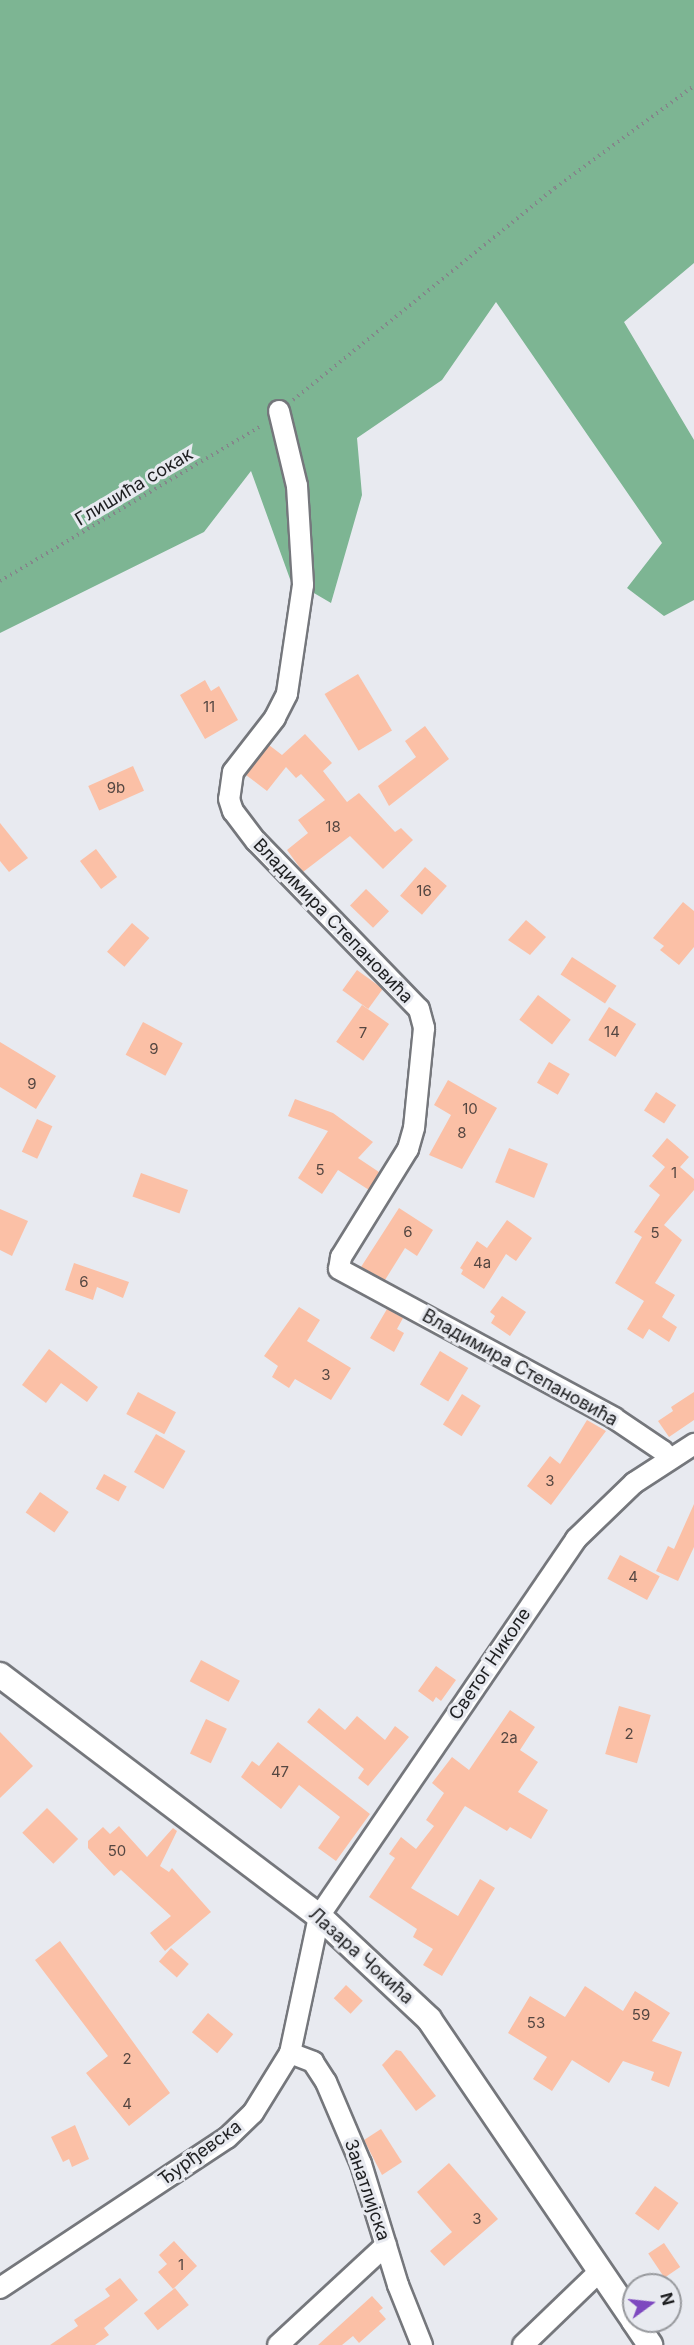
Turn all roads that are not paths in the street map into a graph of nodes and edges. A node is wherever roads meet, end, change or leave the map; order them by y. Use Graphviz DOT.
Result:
graph roads {
  1 [pos="279,411"];
  2 [pos="694,1444"];
  3 [pos="668,1460"];
  4 [pos="0,1675"];
  5 [pos="319,1916"];
  6 [pos="290,2053"];
  7 [pos="386,2245"];
  8 [pos="600,2271"];
  9 [pos="0,2288"];
  10 [pos="622,2303"];
  11 [pos="278,2345"];
  12 [pos="422,2345"];
  13 [pos="523,2345"];
  1 -- 3 [label="street, Владимира Степановића"];
  2 -- 3 [label="street, Светог Николе"];
  3 -- 5 [label="street, Светог Николе"];
  4 -- 5 [label="street, Лазара Чокића"];
  5 -- 6 [label="street, Ђурђевска"];
  5 -- 8 [label="street, Лазара Чокића"];
  6 -- 7 [label="street, Занатлијска"];
  6 -- 9 [label="street, Ђурђевска"];
  7 -- 11 [label="street"];
  7 -- 12 [label="street, Занатлијска"];
  8 -- 10 [label="street, Лазара Чокића"];
  8 -- 13 [label="street"];
}
